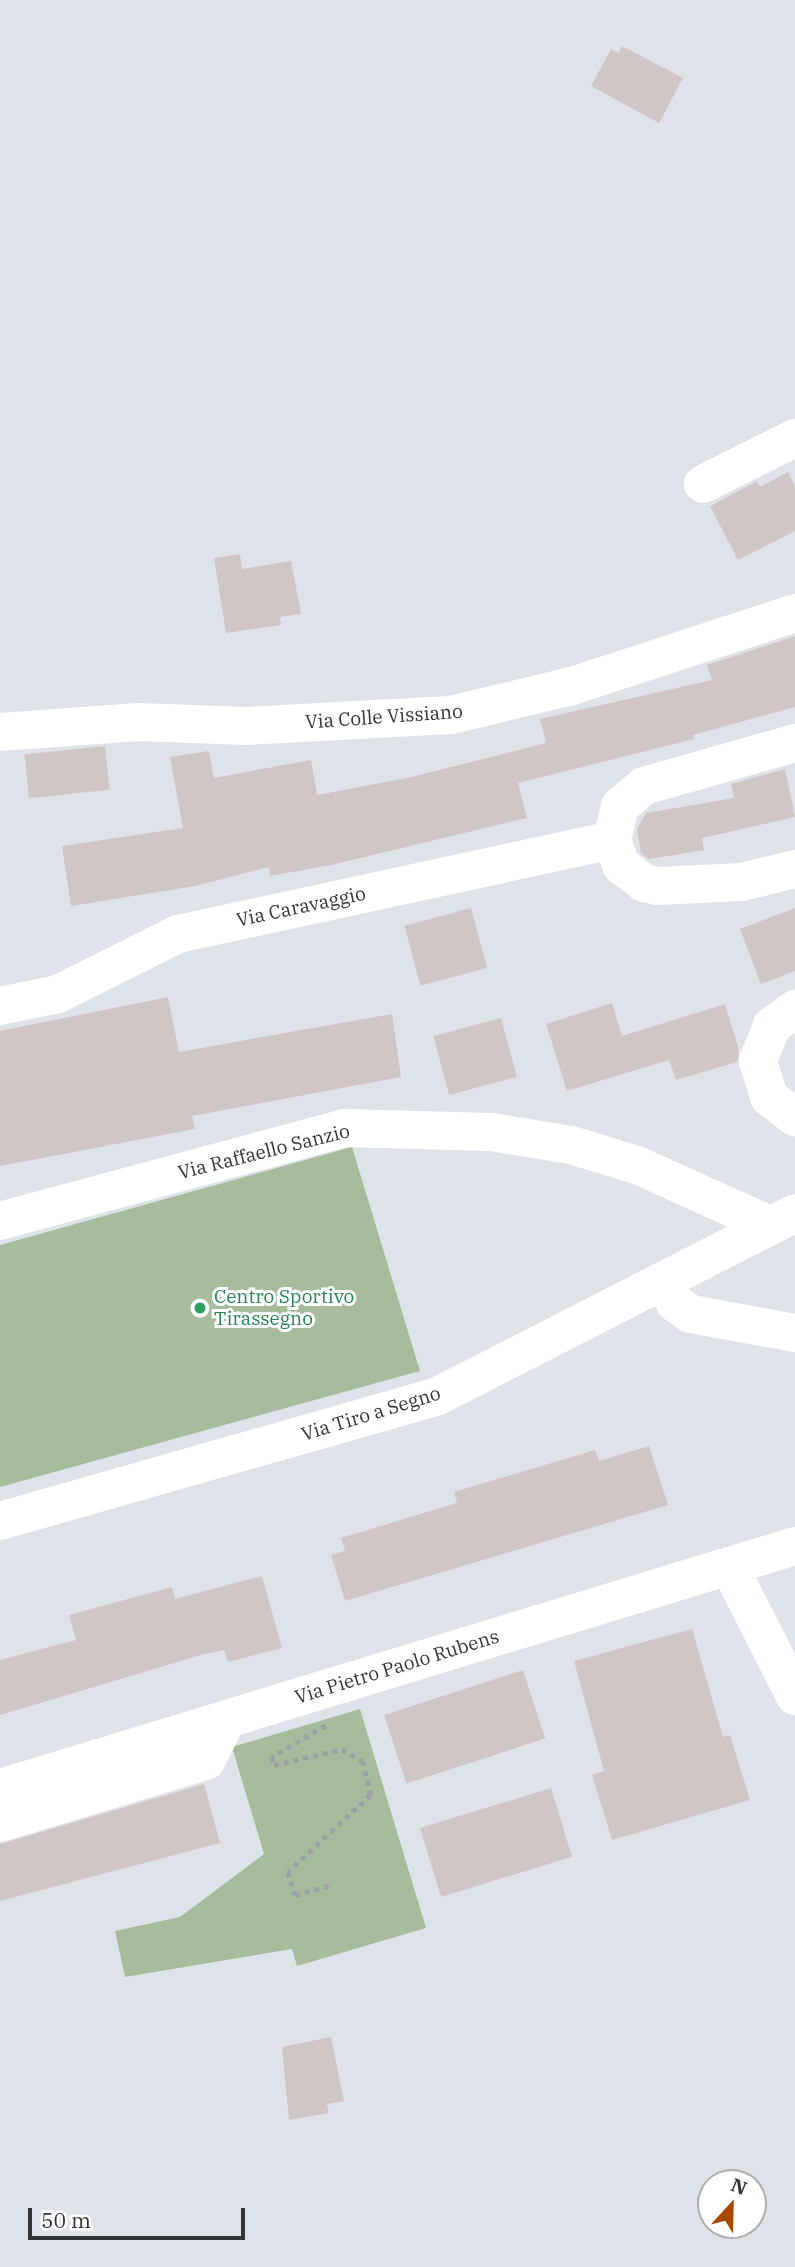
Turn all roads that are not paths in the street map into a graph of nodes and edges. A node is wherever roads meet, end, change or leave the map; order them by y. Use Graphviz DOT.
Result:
graph roads {
  1 [pos="795,438"];
  2 [pos="703,484"];
  3 [pos="795,613"];
  4 [pos="0,732"];
  5 [pos="795,743"];
  6 [pos="612,839"];
  7 [pos="795,869"];
  8 [pos="0,1006"];
  9 [pos="795,1009"];
  10 [pos="795,1117"];
  11 [pos="783,1219"];
  12 [pos="0,1221"];
  13 [pos="662,1281"];
  14 [pos="789,1329"];
  15 [pos="0,1521"];
  16 [pos="791,1556"];
  17 [pos="729,1566"];
  18 [pos="795,1696"];
  19 [pos="227,1719"];
  20 [pos="0,1788"];
  21 [pos="0,1823"];
  1 -- 2 [label="street"];
  3 -- 4 [label="street, Via Colle Vissiano"];
  5 -- 6 [label="street"];
  6 -- 7 [label="street"];
  6 -- 8 [label="street, Via Caravaggio"];
  9 -- 10 [label="street"];
  11 -- 12 [label="street, Via Raffaello Sanzio"];
  11 -- 13 [label="street, Via Tiro a Segno"];
  13 -- 14 [label="street"];
  13 -- 15 [label="street, Via Tiro a Segno"];
  16 -- 17 [label="street, Via Pietro Paolo Rubens"];
  17 -- 18 [label="street"];
  17 -- 19 [label="street, Via Pietro Paolo Rubens"];
  19 -- 20 [label="street, Via Pietro Paolo Rubens"];
  19 -- 21 [label="street"];
}
